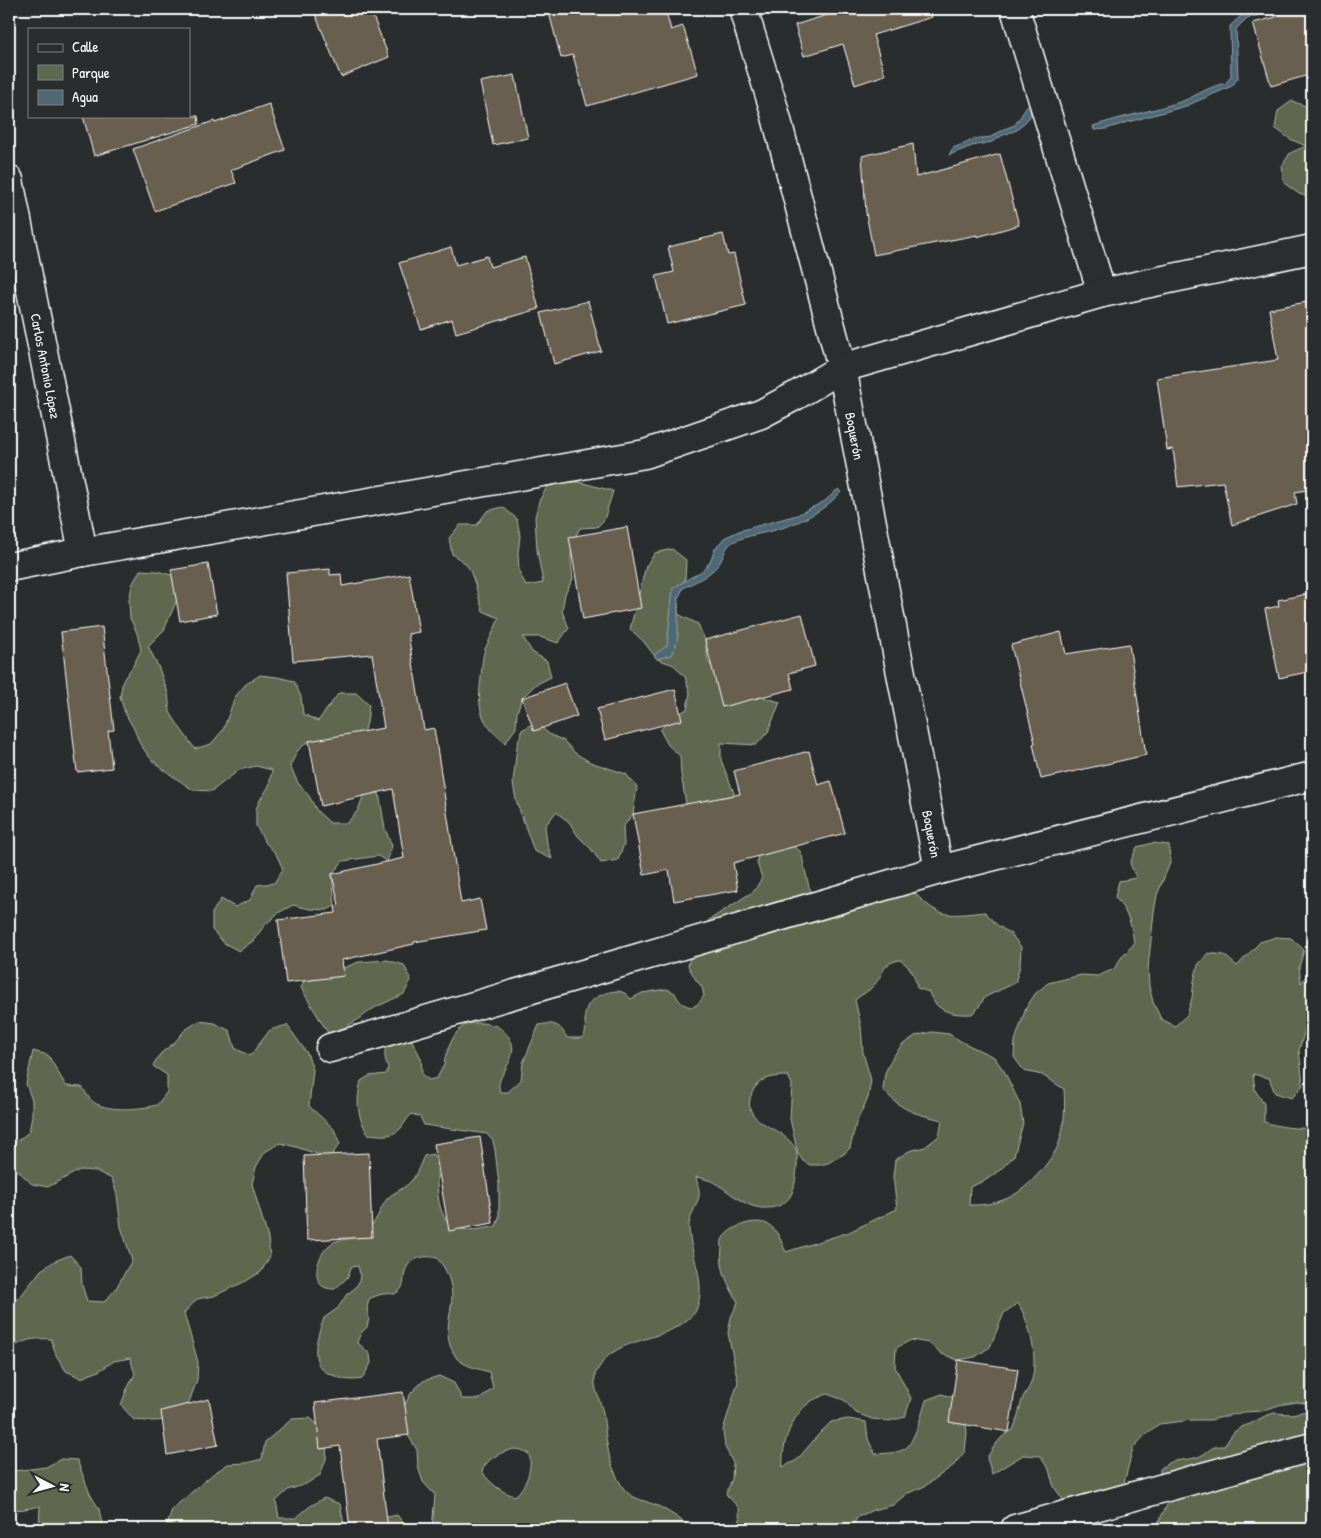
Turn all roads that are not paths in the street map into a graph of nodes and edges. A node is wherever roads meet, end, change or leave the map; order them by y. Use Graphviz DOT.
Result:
graph roads {
  1 [pos="743,9"];
  2 [pos="1015,9"];
  3 [pos="9,180"];
  4 [pos="1312,249"];
  5 [pos="1102,294"];
  6 [pos="842,368"];
  7 [pos="83,552"];
  8 [pos="9,566"];
  9 [pos="1312,776"];
  10 [pos="939,870"];
  11 [pos="330,1048"];
  12 [pos="1312,1447"];
  13 [pos="1014,1529"];
  1 -- 6 [label="street, Boquerón"];
  2 -- 5 [label="street"];
  3 -- 7 [label="street, Carlos Antonio López"];
  4 -- 5 [label="street"];
  5 -- 6 [label="street"];
  6 -- 7 [label="street"];
  6 -- 10 [label="street, Boquerón"];
  7 -- 8 [label="street"];
  9 -- 10 [label="street"];
  10 -- 11 [label="street"];
  12 -- 13 [label="street"];
}
